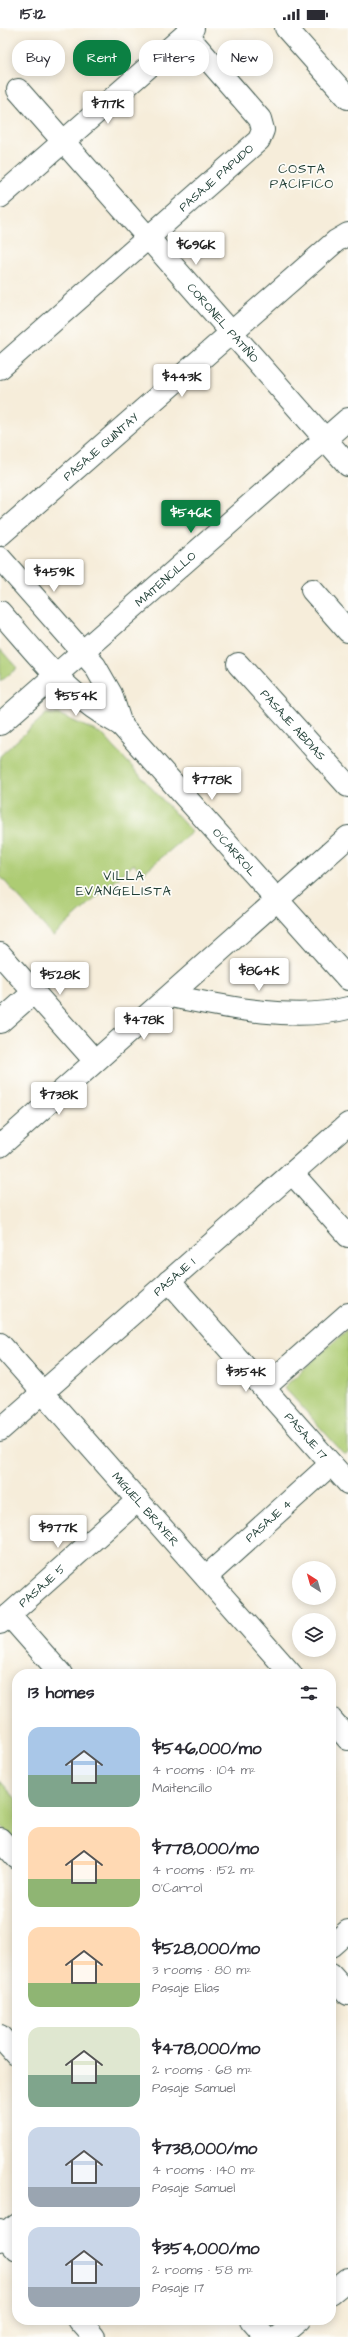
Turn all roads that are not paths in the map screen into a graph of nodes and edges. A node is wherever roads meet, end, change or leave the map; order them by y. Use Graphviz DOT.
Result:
graph roads {
  1 [pos="286,28"];
  2 [pos="189,31"];
  3 [pos="18,90"];
  4 [pos="348,98"];
  5 [pos="63,142"];
  6 [pos="0,197"];
  7 [pos="348,234"];
  8 [pos="148,238"];
  9 [pos="231,332"];
  10 [pos="0,368"];
  11 [pos="348,419"];
  12 [pos="325,439"];
  13 [pos="348,465"];
  14 [pos="0,535"];
  15 [pos="0,558"];
  16 [pos="312,590"];
  17 [pos="0,612"];
  18 [pos="348,631"];
  19 [pos="83,652"];
  20 [pos="238,664"];
  21 [pos="56,676"];
  22 [pos="0,724"];
  23 [pos="121,725"];
  24 [pos="348,786"];
  25 [pos="348,837"];
  26 [pos="277,900"];
  27 [pos="0,954"];
  28 [pos="348,979"];
  29 [pos="34,992"];
  30 [pos="171,996"];
  31 [pos="348,1008"];
  32 [pos="0,1022"];
  33 [pos="95,1061"];
  34 [pos="348,1124"];
  35 [pos="0,1146"];
  36 [pos="292,1173"];
  37 [pos="348,1236"];
  38 [pos="169,1281"];
  39 [pos="348,1314"];
  40 [pos="0,1344"];
  41 [pos="264,1388"];
  42 [pos="43,1392"];
  43 [pos="0,1430"];
  44 [pos="331,1464"];
  45 [pos="348,1483"];
  46 [pos="138,1500"];
  47 [pos="206,1577"];
  48 [pos="4,1619"];
  49 [pos="56,1669"];
  50 [pos="287,1669"];
  51 [pos="336,1725"];
  52 [pos="348,1738"];
  53 [pos="0,1839"];
  54 [pos="12,1852"];
  55 [pos="348,1931"];
  56 [pos="336,1942"];
  57 [pos="336,1981"];
  58 [pos="348,1994"];
  59 [pos="0,2036"];
  60 [pos="12,2049"];
  61 [pos="348,2279"];
  62 [pos="336,2289"];
  63 [pos="83,2325"];
  64 [pos="255,2325"];
  65 [pos="294,2325"];
  66 [pos="94,2337"];
  67 [pos="266,2337"];
  68 [pos="280,2337"];
  1 -- 4 [label="street"];
  2 -- 5 [label="street"];
  2 -- 8 [label="street, PASAJE PAPUDO"];
  3 -- 5 [label="street, CORONEL PATIÑO"];
  5 -- 6 [label="street"];
  5 -- 8 [label="street, CORONEL PATIÑO"];
  7 -- 9 [label="street, PASAJE QUINTAY"];
  8 -- 9 [label="street, CORONEL PATIÑO"];
  8 -- 10 [label="street, PASAJE PAPUDO"];
  9 -- 12 [label="street, CORONEL PATIÑO"];
  9 -- 14 [label="street, PASAJE QUINTAY"];
  11 -- 12 [label="street, MAITENCILLO"];
  12 -- 13 [label="street, CORONEL PATIÑO"];
  12 -- 19 [label="street, MAITENCILLO"];
  15 -- 19 [label="street, O'CARROL"];
  16 -- 18 [label="street"];
  17 -- 21 [label="street, O'CARROL"];
  19 -- 21 [label="street, MAITENCILLO"];
  19 -- 23 [label="street, O'CARROL"];
  20 -- 24 [label="street, PASAJE ABDIAS"];
  21 -- 22 [label="street, MAITENCILLO"];
  21 -- 23 [label="street, O'CARROL"];
  23 -- 26 [label="street, O'CARROL"];
  25 -- 26 [label="street"];
  26 -- 28 [label="street, O'CARROL"];
  26 -- 30 [label="street"];
  27 -- 29 [label="street"];
  29 -- 32 [label="street"];
  29 -- 33 [label="street"];
  30 -- 31 [label="street"];
  30 -- 33 [label="street"];
  33 -- 35 [label="street"];
  34 -- 36 [label="street, PASAJE 1"];
  36 -- 37 [label="street"];
  36 -- 38 [label="street, PASAJE 1"];
  38 -- 41 [label="street, PASAJE 17"];
  38 -- 42 [label="street, PASAJE 1"];
  39 -- 41 [label="street"];
  40 -- 42 [label="street, MIGUEL BRAYER"];
  41 -- 44 [label="street, PASAJE 17"];
  42 -- 43 [label="street, PASAJE 1"];
  42 -- 46 [label="street, MIGUEL BRAYER"];
  44 -- 45 [label="street, PASAJE 17"];
  44 -- 47 [label="street, PASAJE 4"];
  46 -- 47 [label="street, MIGUEL BRAYER"];
  46 -- 48 [label="street, PASAJE 5"];
  47 -- 50 [label="street, MIGUEL BRAYER"];
  48 -- 49 [label="street"];
  51 -- 52 [label="street"];
  53 -- 54 [label="street"];
  55 -- 56 [label="street"];
  57 -- 58 [label="street"];
  59 -- 60 [label="street"];
  61 -- 62 [label="street"];
  63 -- 66 [label="street"];
  64 -- 67 [label="street"];
  65 -- 68 [label="street"];
}
